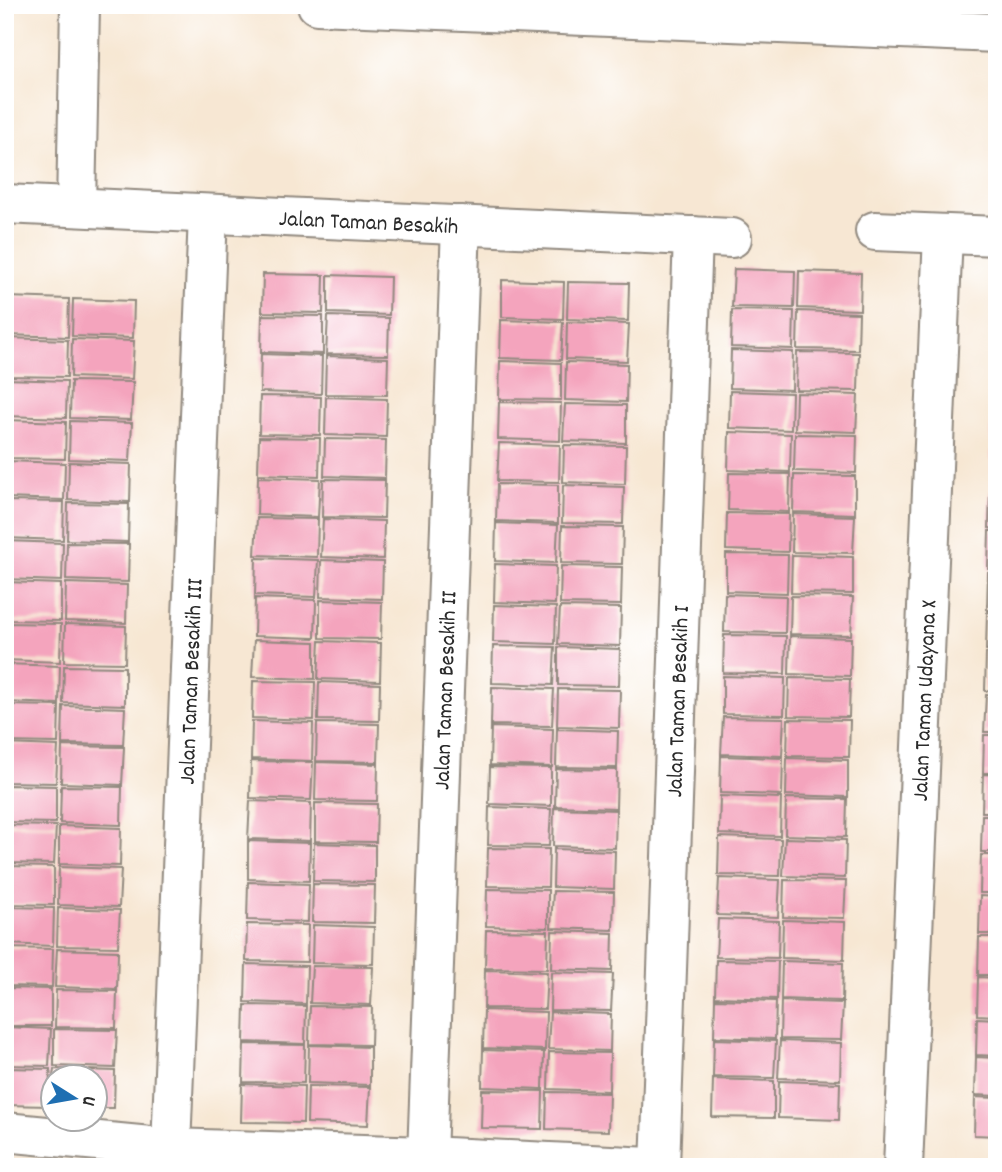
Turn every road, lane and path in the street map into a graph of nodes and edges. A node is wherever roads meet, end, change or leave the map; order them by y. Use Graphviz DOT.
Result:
graph roads {
  1 [pos="80,5"];
  2 [pos="317,5"];
  3 [pos="997,33"];
  4 [pos="5,204"];
  5 [pos="76,207"];
  6 [pos="208,214"];
  7 [pos="461,225"];
  8 [pos="875,231"];
  9 [pos="943,234"];
  10 [pos="693,236"];
  11 [pos="997,236"];
  12 [pos="732,238"];
  13 [pos="5,1132"];
  14 [pos="171,1148"];
  15 [pos="427,1156"];
  16 [pos="651,1167"];
  17 [pos="660,1167"];
  18 [pos="902,1167"];
  1 -- 5 [label="street"];
  2 -- 3 [label="street"];
  4 -- 5 [label="street, Jalan Taman Besakih"];
  5 -- 6 [label="street, Jalan Taman Besakih"];
  6 -- 7 [label="street, Jalan Taman Besakih"];
  6 -- 14 [label="street, Jalan Taman Besakih III"];
  7 -- 10 [label="street, Jalan Taman Besakih"];
  7 -- 15 [label="street, Jalan Taman Besakih II"];
  8 -- 9 [label="street"];
  9 -- 11 [label="street"];
  9 -- 18 [label="street, Jalan Taman Udayana X"];
  10 -- 12 [label="street, Jalan Taman Besakih"];
  10 -- 17 [label="street, Jalan Taman Besakih I"];
  13 -- 14 [label="street"];
  14 -- 15 [label="street"];
  15 -- 16 [label="street"];
}
